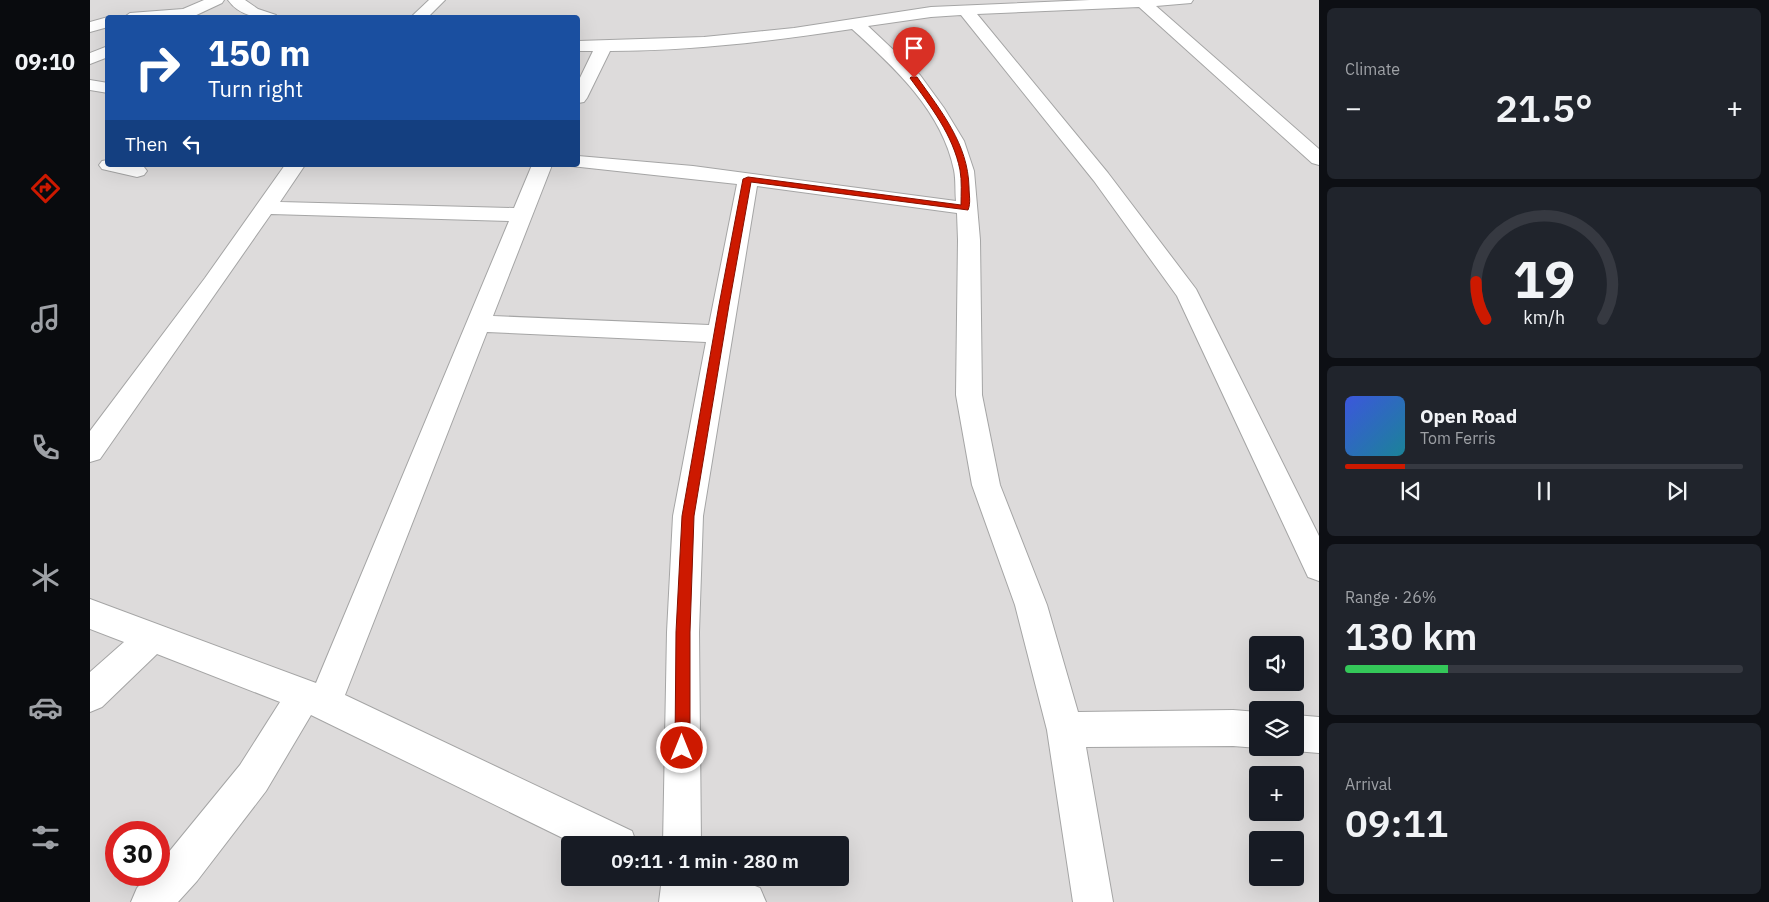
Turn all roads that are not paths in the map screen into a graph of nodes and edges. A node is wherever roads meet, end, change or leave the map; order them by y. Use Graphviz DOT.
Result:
graph roads {
  1 [pos="217,0"];
  2 [pos="235,0"];
  3 [pos="438,0"];
  4 [pos="1186,0"];
  5 [pos="1142,2"];
  6 [pos="965,10"];
  7 [pos="181,15"];
  8 [pos="262,15"];
  9 [pos="420,15"];
  10 [pos="105,23"];
  11 [pos="855,23"];
  12 [pos="90,27"];
  13 [pos="580,46"];
  14 [pos="604,46"];
  15 [pos="105,52"];
  16 [pos="90,59"];
  17 [pos="90,85"];
  18 [pos="105,88"];
  19 [pos="580,94"];
  20 [pos="1293,134"];
  21 [pos="1319,136"];
  22 [pos="1319,159"];
  23 [pos="90,161"];
  24 [pos="580,162"];
  25 [pos="105,164"];
  26 [pos="118,167"];
  27 [pos="294,167"];
  28 [pos="541,167"];
  29 [pos="137,171"];
  30 [pos="748,179"];
  31 [pos="267,208"];
  32 [pos="965,208"];
  33 [pos="522,214"];
  34 [pos="479,324"];
  35 [pos="719,334"];
  36 [pos="90,451"];
  37 [pos="1319,568"];
  38 [pos="90,614"];
  39 [pos="152,637"];
  40 [pos="90,695"];
  41 [pos="314,699"];
  42 [pos="1249,729"];
  43 [pos="1065,730"];
  44 [pos="1304,734"];
  45 [pos="1319,735"];
  46 [pos="599,836"];
  47 [pos="682,836"];
  48 [pos="681,886"];
  49 [pos="706,886"];
  50 [pos="151,902"];
  51 [pos="679,902"];
  52 [pos="746,902"];
  53 [pos="1094,902"];
  1 -- 7 [label="street"];
  2 -- 8 [label="street"];
  3 -- 9 [label="street"];
  4 -- 5 [label="street"];
  5 -- 6 [label="street"];
  5 -- 20 [label="street"];
  6 -- 11 [label="street"];
  6 -- 37 [label="street"];
  10 -- 12 [label="street"];
  11 -- 14 [label="street"];
  11 -- 32 [label="street"];
  13 -- 14 [label="street"];
  14 -- 19 [label="street"];
  15 -- 16 [label="street"];
  17 -- 18 [label="street"];
  20 -- 21 [label="street"];
  20 -- 22 [label="street"];
  23 -- 25 [label="street"];
  24 -- 30 [label="street"];
  26 -- 29 [label="street"];
  27 -- 31 [label="street"];
  28 -- 33 [label="street"];
  30 -- 32 [label="street"];
  30 -- 35 [label="street"];
  31 -- 33 [label="street"];
  31 -- 36 [label="street"];
  32 -- 43 [label="street"];
  33 -- 34 [label="street"];
  34 -- 35 [label="street"];
  34 -- 41 [label="street"];
  35 -- 47 [label="street"];
  38 -- 39 [label="street"];
  39 -- 40 [label="street"];
  39 -- 41 [label="street"];
  41 -- 46 [label="street"];
  41 -- 50 [label="street"];
  42 -- 43 [label="street"];
  43 -- 53 [label="street"];
  44 -- 45 [label="street"];
  48 -- 51 [label="street"];
  49 -- 52 [label="street"];
}
